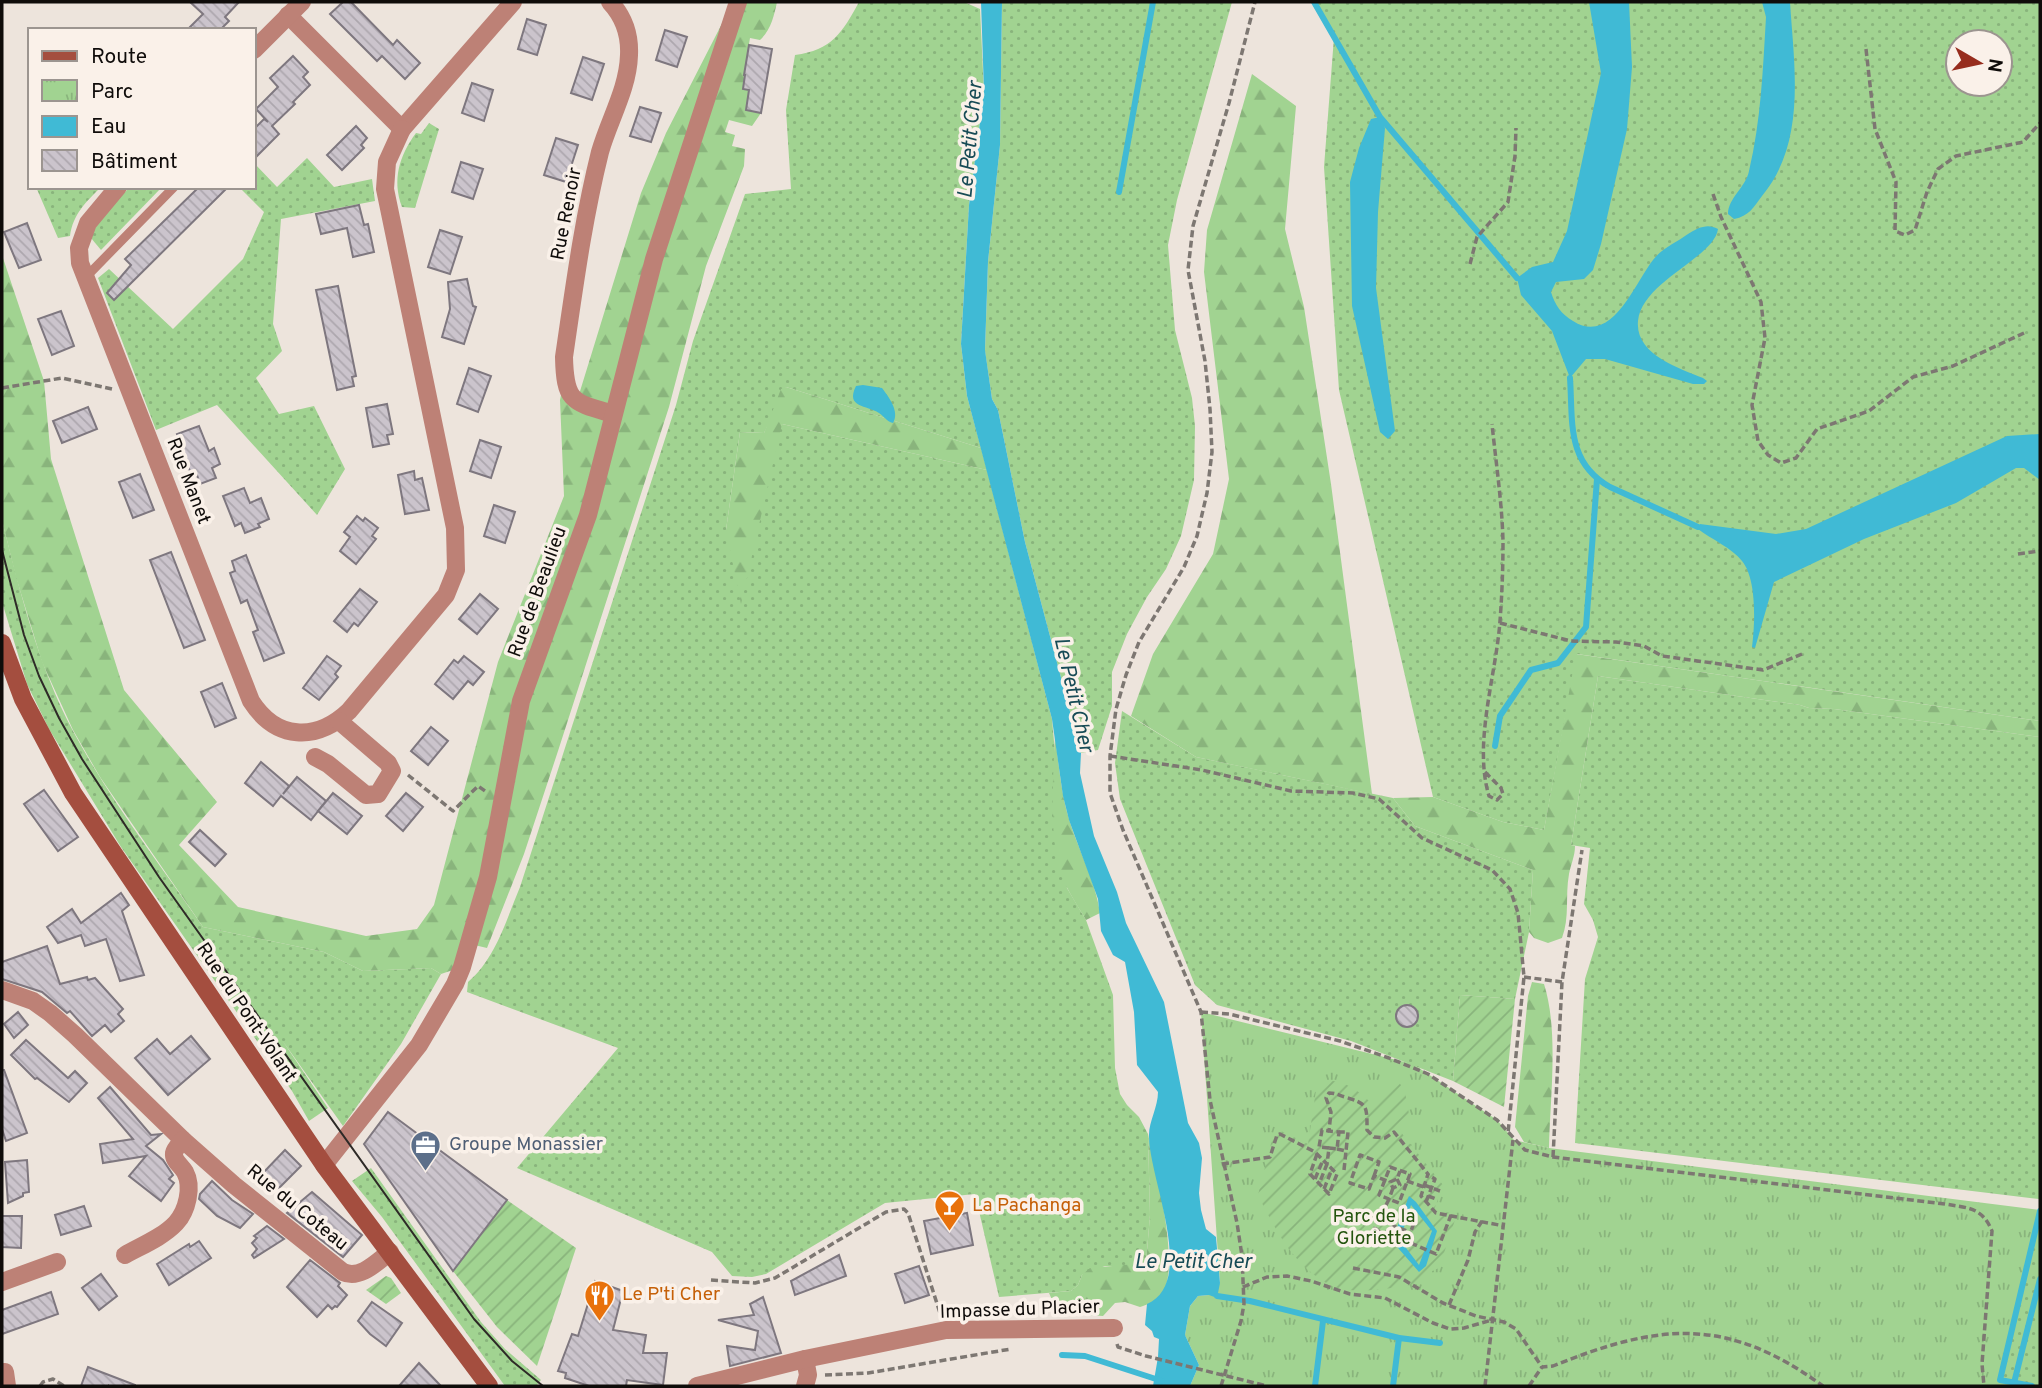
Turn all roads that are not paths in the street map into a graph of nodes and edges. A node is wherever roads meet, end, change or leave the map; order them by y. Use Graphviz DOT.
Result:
graph roads {
  1 [pos="302,2"];
  2 [pos="513,2"];
  3 [pos="610,2"];
  4 [pos="738,2"];
  5 [pos="288,15"];
  6 [pos="256,48"];
  7 [pos="402,129"];
  8 [pos="116,189"];
  9 [pos="172,189"];
  10 [pos="85,278"];
  11 [pos="612,414"];
  12 [pos="2,642"];
  13 [pos="339,721"];
  14 [pos="315,757"];
  15 [pos="2,990"];
  16 [pos="183,1140"];
  17 [pos="324,1165"];
  18 [pos="390,1252"];
  19 [pos="125,1255"];
  20 [pos="57,1262"];
  21 [pos="2,1282"];
  22 [pos="1114,1328"];
  23 [pos="806,1373"];
  24 [pos="489,1386"];
  25 [pos="697,1386"];
  1 -- 5 [label="street"];
  2 -- 7 [label="street"];
  3 -- 11 [label="street, Rue Renoir"];
  4 -- 11 [label="street, Rue de Beaulieu"];
  5 -- 6 [label="street"];
  5 -- 7 [label="street"];
  7 -- 13 [label="street"];
  8 -- 10 [label="street, Rue Manet"];
  9 -- 10 [label="lane"];
  10 -- 13 [label="street, Rue Manet"];
  11 -- 17 [label="street, Rue de Beaulieu"];
  12 -- 17 [label="main road, Rue du Pont-Volant"];
  13 -- 14 [label="street"];
  15 -- 16 [label="street, Rue du Coteau"];
  16 -- 18 [label="street, Rue du Coteau"];
  16 -- 19 [label="street"];
  17 -- 18 [label="main road, Rue du Pont-Volant"];
  18 -- 24 [label="main road, Rue du Pont-Volant"];
  20 -- 21 [label="street"];
  22 -- 23 [label="street, Impasse du Placier"];
  23 -- 25 [label="street, Impasse du Placier"];
}
